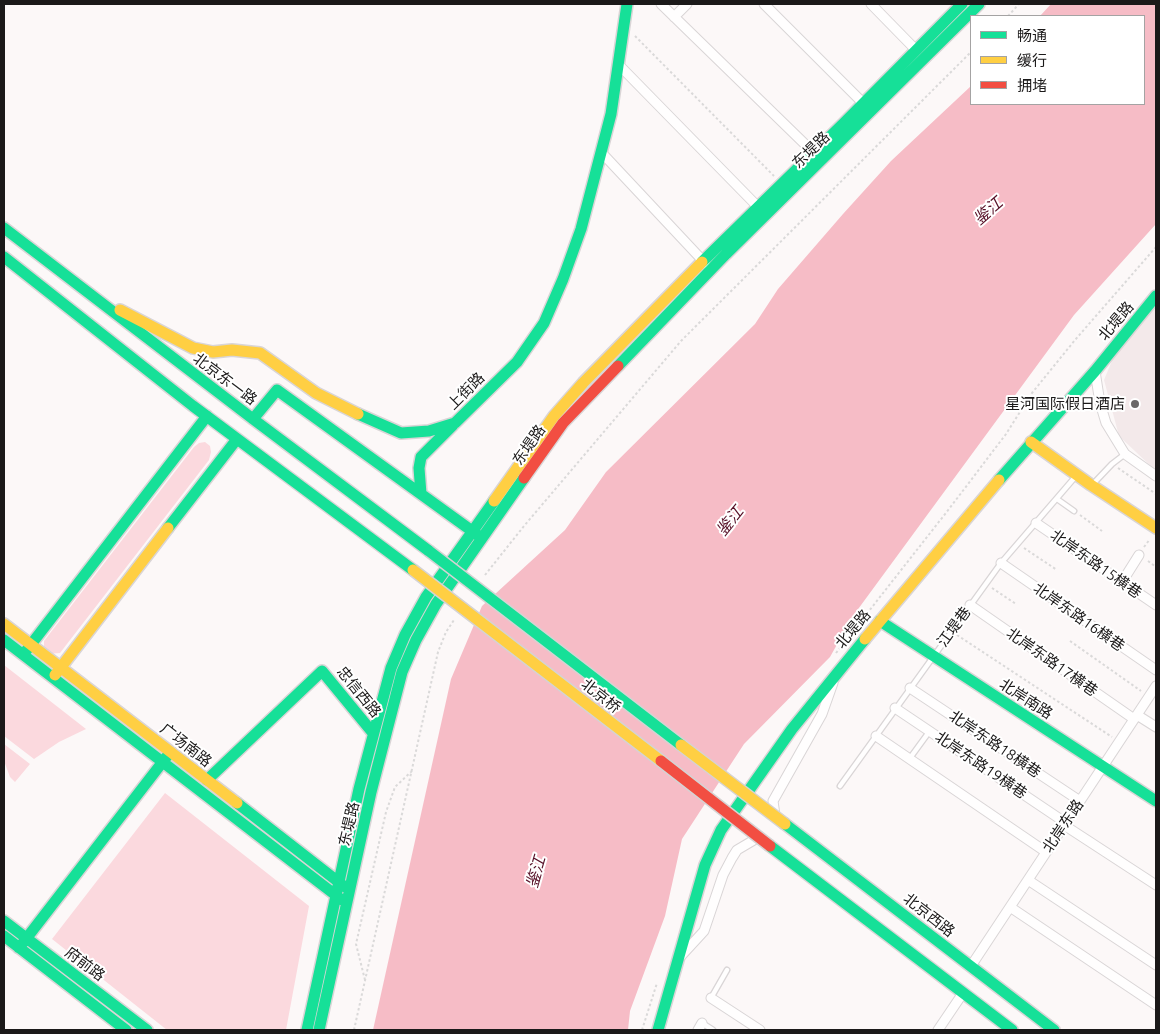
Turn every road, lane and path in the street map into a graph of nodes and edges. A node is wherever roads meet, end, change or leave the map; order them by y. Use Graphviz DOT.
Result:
graph roads {
  1 [pos="627,4"];
  2 [pos="661,4"];
  3 [pos="687,4"];
  4 [pos="764,4"];
  5 [pos="871,4"];
  6 [pos="962,4"];
  7 [pos="979,4"];
  8 [pos="1019,4"];
  9 [pos="1009,15"];
  10 [pos="674,17"];
  11 [pos="624,25"];
  12 [pos="916,50"];
  13 [pos="970,53"];
  14 [pos="618,64"];
  15 [pos="863,104"];
  16 [pos="601,152"];
  17 [pos="813,152"];
  18 [pos="781,183"];
  19 [pos="757,206"];
  20 [pos="766,215"];
  21 [pos="4,228"];
  22 [pos="4,257"];
  23 [pos="703,261"];
  24 [pos="711,269"];
  25 [pos="88,293"];
  26 [pos="1156,296"];
  27 [pos="1095,371"];
  28 [pos="207,416"];
  29 [pos="253,419"];
  30 [pos="455,423"];
  31 [pos="237,439"];
  32 [pos="1031,442"];
  33 [pos="1125,454"];
  34 [pos="1112,464"];
  35 [pos="1077,475"];
  36 [pos="1156,476"];
  37 [pos="1092,485"];
  38 [pos="422,494"];
  39 [pos="1156,494"];
  40 [pos="1057,499"];
  41 [pos="1074,511"];
  42 [pos="1036,523"];
  43 [pos="1156,528"];
  44 [pos="472,531"];
  45 [pos="1102,531"];
  46 [pos="482,538"];
  47 [pos="1018,544"];
  48 [pos="429,551"];
  49 [pos="1139,555"];
  50 [pos="1001,563"];
  51 [pos="1057,570"];
  52 [pos="484,577"];
  53 [pos="1122,582"];
  54 [pos="986,584"];
  55 [pos="1016,604"];
  56 [pos="970,605"];
  57 [pos="1156,606"];
  58 [pos="457,616"];
  59 [pos="880,621"];
  60 [pos="4,624"];
  61 [pos="951,631"];
  62 [pos="4,640"];
  63 [pos="1070,641"];
  64 [pos="31,645"];
  65 [pos="23,655"];
  66 [pos="933,656"];
  67 [pos="61,668"];
  68 [pos="1156,670"];
  69 [pos="836,673"];
  70 [pos="54,678"];
  71 [pos="1156,686"];
  72 [pos="910,688"];
  73 [pos="1149,697"];
  74 [pos="895,708"];
  75 [pos="1136,717"];
  76 [pos="1156,727"];
  77 [pos="930,730"];
  78 [pos="373,733"];
  79 [pos="876,736"];
  80 [pos="1119,742"];
  81 [pos="170,752"];
  82 [pos="910,758"];
  83 [pos="163,762"];
  84 [pos="1103,766"];
  85 [pos="412,771"];
  86 [pos="207,780"];
  87 [pos="840,786"];
  88 [pos="1080,801"];
  89 [pos="1156,802"];
  90 [pos="775,816"];
  91 [pos="785,824"];
  92 [pos="1065,824"];
  93 [pos="759,837"];
  94 [pos="1046,852"];
  95 [pos="1028,880"];
  96 [pos="338,882"];
  97 [pos="1156,885"];
  98 [pos="349,890"];
  99 [pos="336,895"];
  100 [pos="346,904"];
  101 [pos="1010,906"];
  102 [pos="4,921"];
  103 [pos="4,936"];
  104 [pos="27,938"];
  105 [pos="19,948"];
  106 [pos="678,958"];
  107 [pos="1156,965"];
  108 [pos="970,966"];
  109 [pos="727,970"];
  110 [pos="366,982"];
  111 [pos="963,992"];
  112 [pos="711,998"];
  113 [pos="1156,1005"];
  114 [pos="700,1027"];
  115 [pos="757,1029"];
  116 [pos="126,1030"];
  117 [pos="147,1030"];
  118 [pos="307,1030"];
  119 [pos="320,1030"];
  120 [pos="354,1030"];
  121 [pos="658,1030"];
  122 [pos="713,1030"];
  123 [pos="938,1030"];
  124 [pos="1012,1030"];
  125 [pos="1054,1030"];
  1 -- 11 [label="main road, 上街路"];
  2 -- 10 [label="street"];
  3 -- 10 [label="street"];
  4 -- 15 [label="street"];
  5 -- 12 [label="street"];
  6 -- 12 [label="main road, 东堤路"];
  7 -- 20 [label="main road, 东堤路"];
  8 -- 9 [label="path"];
  10 -- 17 [label="street"];
  11 -- 14 [label="main road, 上街路"];
  11 -- 18 [label="path"];
  12 -- 15 [label="main road, 东堤路"];
  13 -- 52 [label="path"];
  14 -- 16 [label="main road, 上街路"];
  14 -- 19 [label="street"];
  15 -- 17 [label="main road, 东堤路"];
  16 -- 23 [label="street"];
  16 -- 30 [label="main road, 上街路"];
  17 -- 18 [label="main road, 东堤路"];
  18 -- 19 [label="main road, 东堤路"];
  19 -- 20 [label="street"];
  19 -- 23 [label="main road, 东堤路"];
  20 -- 24 [label="main road, 东堤路"];
  21 -- 25 [label="main road, 北京东一路"];
  22 -- 28 [label="main road"];
  23 -- 24 [label="street"];
  23 -- 44 [label="main road, 东堤路"];
  24 -- 46 [label="main road, 东堤路"];
  25 -- 29 [label="main road, 北京东一路"];
  25 -- 30 [label="main road, 上街路"];
  26 -- 27 [label="main road, 北堤路"];
  27 -- 32 [label="main road, 北堤路"];
  27 -- 33 [label="street"];
  28 -- 31 [label="main road"];
  28 -- 64 [label="main road"];
  29 -- 38 [label="main road"];
  29 -- 48 [label="main road, 北京东一路"];
  30 -- 38 [label="main road"];
  31 -- 67 [label="main road"];
  31 -- 93 [label="main road, 北京桥, bridge"];
  32 -- 35 [label="main road"];
  32 -- 59 [label="main road, 北堤路"];
  33 -- 34 [label="lane"];
  33 -- 36 [label="street"];
  34 -- 37 [label="lane"];
  34 -- 39 [label="path"];
  35 -- 37 [label="main road"];
  35 -- 40 [label="lane, 江堤巷"];
  37 -- 43 [label="main road"];
  38 -- 44 [label="main road"];
  40 -- 41 [label="lane"];
  40 -- 42 [label="lane, 江堤巷"];
  41 -- 45 [label="path"];
  42 -- 47 [label="lane, 江堤巷"];
  42 -- 53 [label="street, 北岸东路15横巷"];
  44 -- 46 [label="main road"];
  44 -- 78 [label="main road, 东堤路"];
  46 -- 98 [label="main road, 东堤路"];
  47 -- 50 [label="lane, 江堤巷"];
  47 -- 51 [label="path"];
  48 -- 90 [label="main road, 北京桥, bridge"];
  49 -- 53 [label="street"];
  50 -- 54 [label="lane, 江堤巷"];
  50 -- 68 [label="street, 北岸东路16横巷"];
  53 -- 57 [label="street, 北岸东路15横巷"];
  54 -- 55 [label="path"];
  54 -- 56 [label="lane, 江堤巷"];
  56 -- 61 [label="lane, 江堤巷"];
  56 -- 75 [label="street, 北岸东路17横巷"];
  58 -- 85 [label="path"];
  59 -- 66 [label="main road, 北岸南路"];
  59 -- 69 [label="main road, 北堤路"];
  60 -- 64 [label="main road, 广场南路"];
  61 -- 66 [label="lane, 江堤巷"];
  61 -- 80 [label="path"];
  62 -- 65 [label="main road, 广场南路"];
  63 -- 73 [label="path"];
  64 -- 65 [label="main road"];
  64 -- 67 [label="main road, 广场南路"];
  65 -- 70 [label="main road, 广场南路"];
  66 -- 72 [label="lane, 江堤巷"];
  66 -- 84 [label="main road, 北岸南路"];
  67 -- 70 [label="main road"];
  67 -- 81 [label="main road, 广场南路"];
  69 -- 90 [label="street"];
  69 -- 106 [label="main road, 北堤路"];
  70 -- 83 [label="main road, 广场南路"];
  71 -- 73 [label="street, 北岸东路"];
  72 -- 74 [label="lane, 江堤巷"];
  72 -- 88 [label="street, 北岸东路18横巷"];
  73 -- 75 [label="street, 北岸东路"];
  74 -- 77 [label="street, 北岸东路19横巷"];
  74 -- 79 [label="lane, 江堤巷"];
  75 -- 76 [label="street, 北岸东路17横巷"];
  75 -- 80 [label="street, 北岸东路"];
  77 -- 82 [label="lane"];
  77 -- 92 [label="street, 北岸东路19横巷"];
  78 -- 86 [label="main road, 忠信西路"];
  78 -- 96 [label="main road, 东堤路"];
  79 -- 82 [label="street"];
  79 -- 87 [label="lane, 江堤巷"];
  80 -- 84 [label="street, 北岸东路"];
  81 -- 83 [label="main road"];
  81 -- 86 [label="main road, 广场南路"];
  82 -- 94 [label="street"];
  83 -- 99 [label="main road, 广场南路"];
  83 -- 104 [label="main road"];
  84 -- 88 [label="street, 北岸东路"];
  84 -- 89 [label="main road, 北岸南路"];
  85 -- 110 [label="path"];
  85 -- 110 [label="path"];
  86 -- 96 [label="main road, 广场南路"];
  88 -- 92 [label="street, 北岸东路"];
  90 -- 91 [label="main road, 北京桥, bridge"];
  91 -- 108 [label="main road, 北京西路"];
  92 -- 94 [label="street, 北岸东路"];
  92 -- 97 [label="street, 北岸东路19横巷"];
  93 -- 106 [label="street"];
  93 -- 111 [label="main road, 北京桥, bridge"];
  94 -- 95 [label="street, 北岸东路"];
  95 -- 101 [label="street, 北岸东路"];
  95 -- 107 [label="street"];
  96 -- 98 [label="main road, 广场南路"];
  96 -- 99 [label="main road, 东堤路"];
  98 -- 100 [label="main road, 东堤路"];
  99 -- 100 [label="main road, 广场南路"];
  99 -- 118 [label="main road, 东堤路"];
  100 -- 119 [label="main road, 东堤路"];
  101 -- 108 [label="street, 北岸东路"];
  101 -- 113 [label="street"];
  102 -- 104 [label="main road, 府前路"];
  103 -- 105 [label="main road, 府前路"];
  104 -- 105 [label="main road"];
  104 -- 117 [label="main road, 府前路"];
  105 -- 116 [label="main road, 府前路"];
  106 -- 121 [label="main road, 北堤路"];
  108 -- 125 [label="main road, 北京西路"];
  109 -- 112 [label="lane"];
  110 -- 120 [label="path"];
  111 -- 123 [label="street"];
  111 -- 124 [label="main road"];
  112 -- 115 [label="street"];
  114 -- 122 [label="lane"];
}
